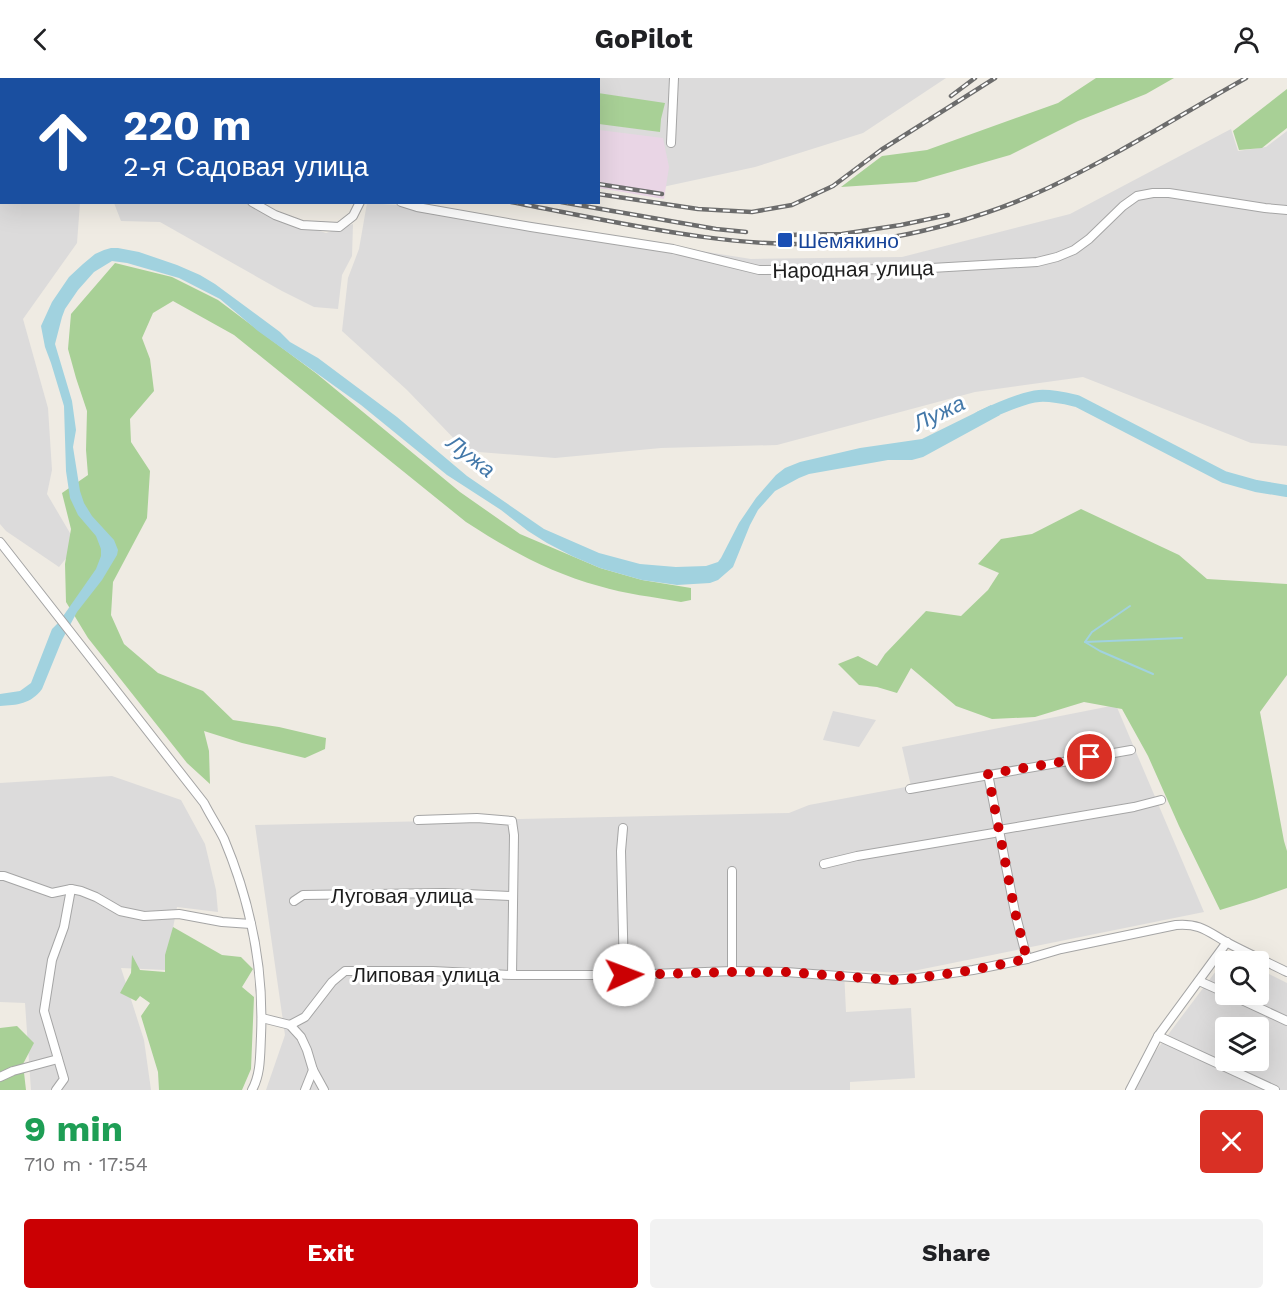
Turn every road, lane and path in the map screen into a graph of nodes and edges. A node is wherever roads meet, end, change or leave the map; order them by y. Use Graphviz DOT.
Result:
graph roads {
  1 [pos="674,78"];
  2 [pos="671,143"];
  3 [pos="256,204"];
  4 [pos="359,204"];
  5 [pos="407,204"];
  6 [pos="1287,210"];
  7 [pos="0,542"];
  8 [pos="1131,750"];
  9 [pos="988,774"];
  10 [pos="910,789"];
  11 [pos="1161,800"];
  12 [pos="418,820"];
  13 [pos="623,828"];
  14 [pos="999,830"];
  15 [pos="824,864"];
  16 [pos="732,872"];
  17 [pos="0,876"];
  18 [pos="71,889"];
  19 [pos="512,896"];
  20 [pos="294,901"];
  21 [pos="251,924"];
  22 [pos="1227,942"];
  23 [pos="1027,959"];
  24 [pos="732,972"];
  25 [pos="1287,972"];
  26 [pos="512,975"];
  27 [pos="624,975"];
  28 [pos="1199,981"];
  29 [pos="1215,988"];
  30 [pos="1251,1005"];
  31 [pos="262,1018"];
  32 [pos="1287,1021"];
  33 [pos="290,1025"];
  34 [pos="1158,1036"];
  35 [pos="58,1059"];
  36 [pos="313,1070"];
  37 [pos="0,1077"];
  38 [pos="56,1090"];
  39 [pos="252,1090"];
  40 [pos="305,1090"];
  41 [pos="324,1090"];
  42 [pos="1130,1090"];
  43 [pos="1275,1090"];
  1 -- 2 [label="street"];
  3 -- 4 [label="street"];
  5 -- 6 [label="street, Народная улица"];
  7 -- 21 [label="street"];
  8 -- 9 [label="street"];
  9 -- 10 [label="street"];
  9 -- 14 [label="street"];
  11 -- 14 [label="street"];
  12 -- 19 [label="street"];
  13 -- 27 [label="street"];
  14 -- 15 [label="street"];
  14 -- 23 [label="street"];
  16 -- 24 [label="street"];
  17 -- 18 [label="street"];
  18 -- 21 [label="street"];
  18 -- 35 [label="street"];
  19 -- 20 [label="street, Луговая улица"];
  19 -- 26 [label="street"];
  21 -- 31 [label="street"];
  22 -- 23 [label="street"];
  22 -- 25 [label="street"];
  22 -- 28 [label="street"];
  23 -- 24 [label="street"];
  24 -- 27 [label="street"];
  26 -- 27 [label="street"];
  26 -- 33 [label="street, Липовая улица"];
  28 -- 29 [label="street"];
  28 -- 34 [label="street"];
  30 -- 32 [label="street"];
  31 -- 33 [label="street"];
  31 -- 39 [label="street"];
  33 -- 36 [label="street"];
  34 -- 42 [label="street"];
  34 -- 43 [label="street"];
  35 -- 37 [label="street"];
  35 -- 38 [label="street"];
  36 -- 40 [label="street"];
  36 -- 41 [label="street"];
}
